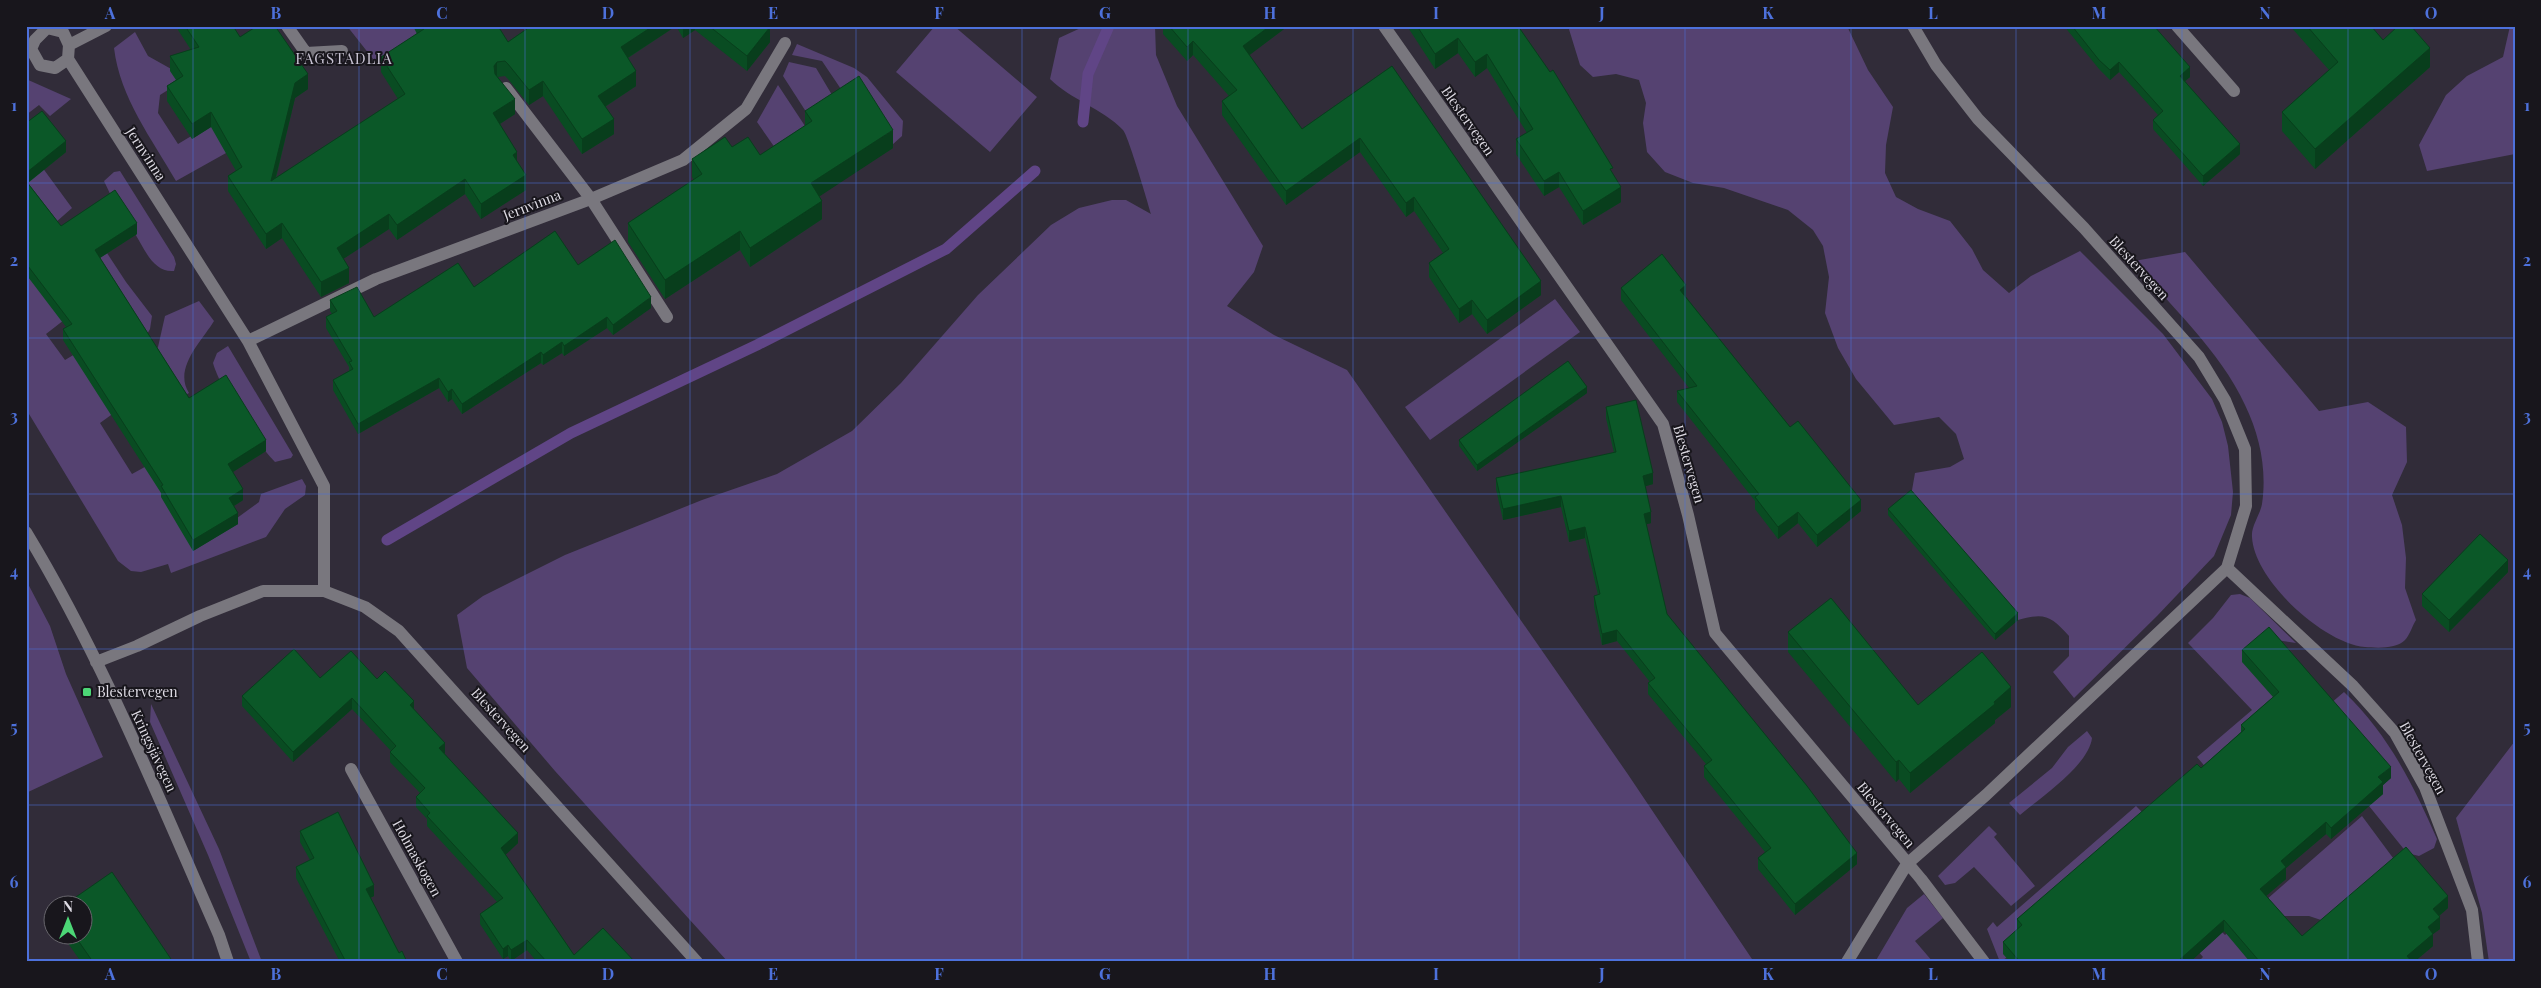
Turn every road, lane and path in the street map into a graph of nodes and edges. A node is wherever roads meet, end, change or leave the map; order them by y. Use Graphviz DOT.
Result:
graph roads {
  1 [pos="106,26"];
  2 [pos="287,26"];
  3 [pos="1384,26"];
  4 [pos="1913,26"];
  5 [pos="2177,26"];
  6 [pos="785,43"];
  7 [pos="69,45"];
  8 [pos="28,48"];
  9 [pos="342,51"];
  10 [pos="68,59"];
  11 [pos="502,84"];
  12 [pos="2234,91"];
  13 [pos="591,199"];
  14 [pos="666,317"];
  15 [pos="248,341"];
  16 [pos="26,532"];
  17 [pos="2227,568"];
  18 [pos="324,591"];
  19 [pos="96,662"];
  20 [pos="351,769"];
  21 [pos="1907,864"];
  22 [pos="228,962"];
  23 [pos="457,962"];
  24 [pos="697,962"];
  25 [pos="1847,962"];
  26 [pos="1984,962"];
  27 [pos="2478,962"];
  1 -- 7 [label="street"];
  2 -- 9 [label="street"];
  3 -- 21 [label="street, Blestervegen"];
  4 -- 17 [label="street, Blestervegen"];
  5 -- 12 [label="street"];
  6 -- 13 [label="street, Jernvinna"];
  7 -- 8 [label="street"];
  7 -- 10 [label="street"];
  8 -- 10 [label="street"];
  10 -- 15 [label="street, Jernvinna"];
  11 -- 13 [label="street"];
  13 -- 14 [label="street"];
  13 -- 15 [label="street, Jernvinna"];
  15 -- 18 [label="street, Jernvinna"];
  16 -- 19 [label="street, Kringsjåvegen"];
  17 -- 21 [label="street, Blestervegen"];
  17 -- 27 [label="street, Blestervegen"];
  18 -- 19 [label="street, Blestervegen"];
  18 -- 24 [label="street, Blestervegen"];
  19 -- 22 [label="street, Kringsjåvegen"];
  20 -- 23 [label="street, Holmaskogen"];
  21 -- 25 [label="street, Blestervegen"];
  21 -- 26 [label="street"];
}
